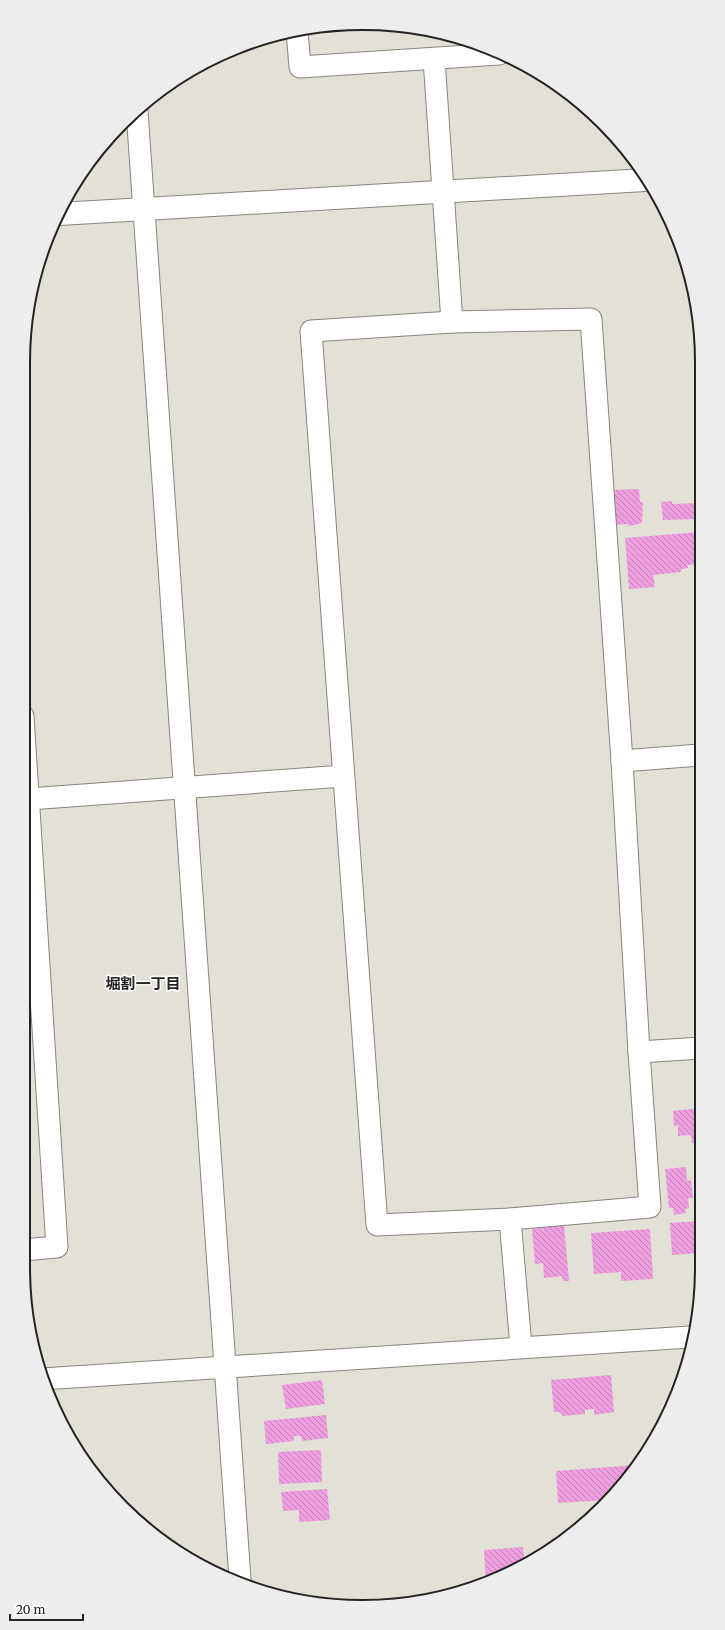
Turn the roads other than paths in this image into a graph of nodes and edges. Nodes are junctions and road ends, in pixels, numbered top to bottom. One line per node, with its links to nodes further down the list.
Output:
1 (297, 36): 3 (street)
2 (489, 55): 3 (street)
3 (434, 59): 6 (street)
4 (137, 118): 7 (street)
5 (640, 180): 6 (street)
6 (443, 193): 7 (street); 9 (street)
7 (144, 209): 8 (street); 13 (street)
8 (65, 214)
9 (452, 322): 11 (street); 12 (street)
10 (695, 755): 11 (street)
11 (622, 761): 17 (street)
12 (343, 776): 13 (street); 18 (street)
13 (185, 787): 14 (street); 22 (street)
14 (30, 800)
15 (30, 816): 19 (street)
16 (695, 1048): 17 (street)
17 (639, 1052): 18 (street)
18 (510, 1219): 21 (street)
19 (30, 1249)
20 (688, 1337): 21 (street)
21 (521, 1347): 22 (street)
22 (224, 1367): 23 (street); 24 (street)
23 (50, 1379)
24 (240, 1577)

